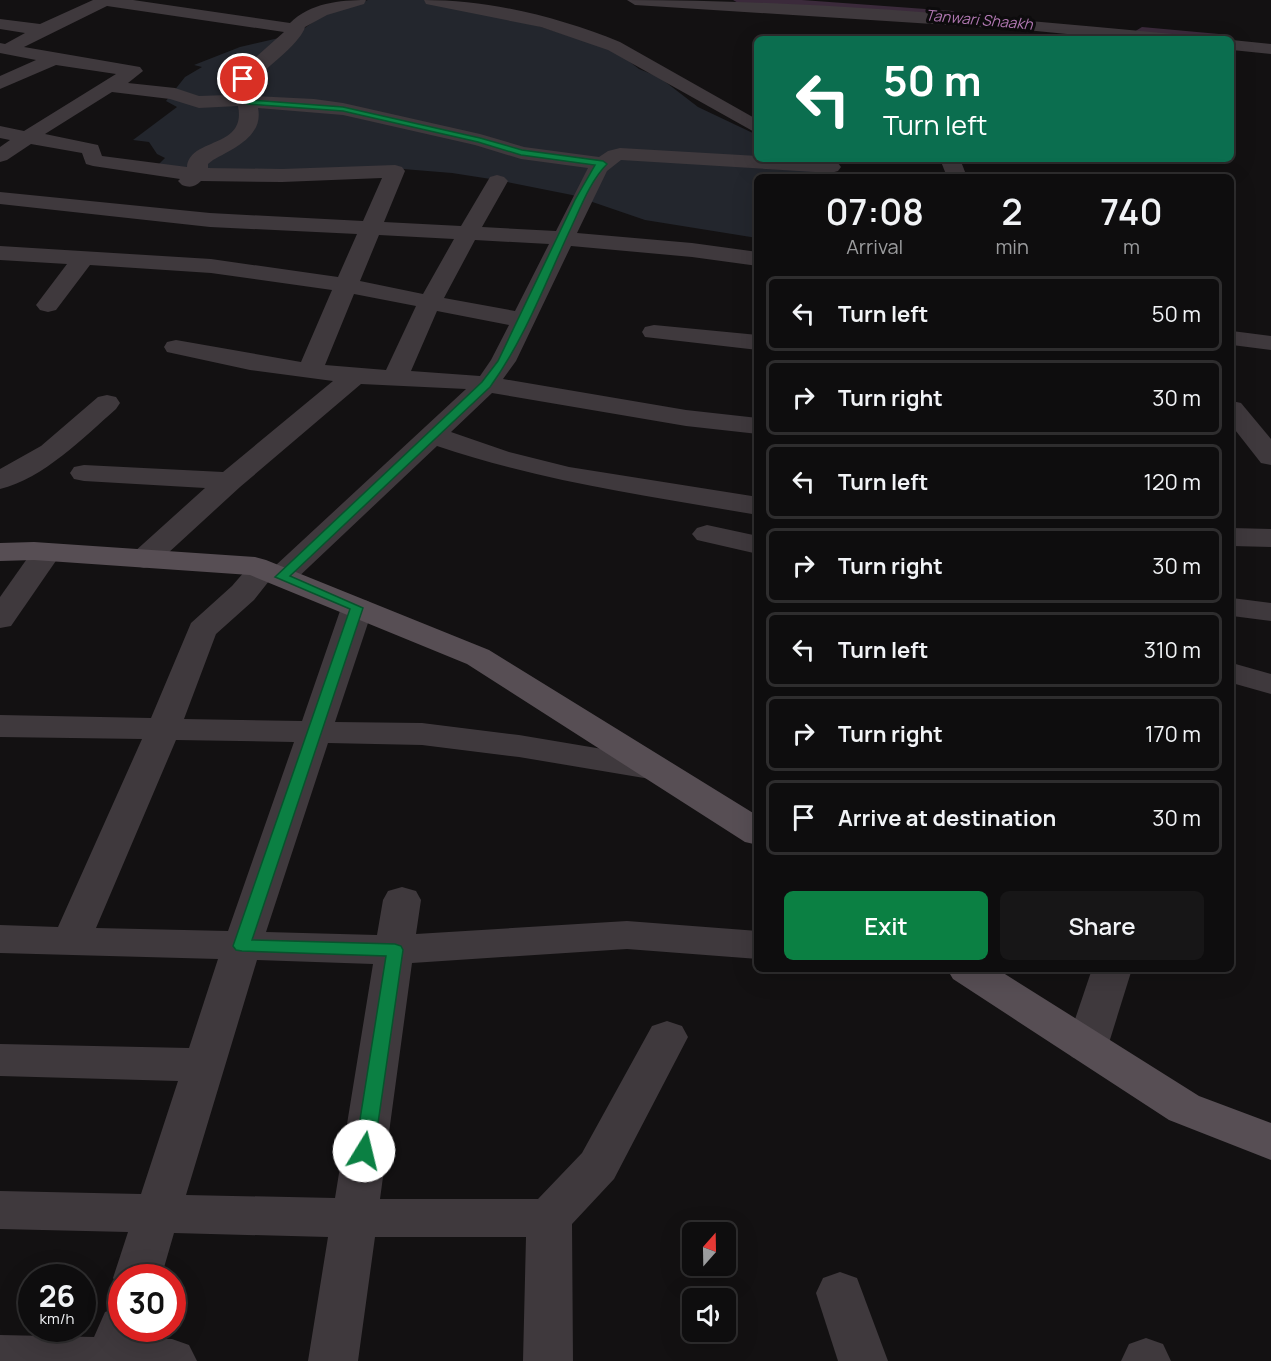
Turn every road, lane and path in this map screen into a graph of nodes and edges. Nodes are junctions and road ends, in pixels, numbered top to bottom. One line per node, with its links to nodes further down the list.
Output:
1 (358, 0): 6 (street)
2 (432, 0): 17 (street)
3 (635, 0): 4 (street)
4 (824, 6): 8 (street); 9 (street)
5 (0, 24): 7 (street)
6 (297, 29): 7 (street); 16 (street)
7 (43, 30): 11 (street)
8 (855, 31)
9 (1142, 36)
10 (1234, 45): 12 (street)
11 (4, 49): 13 (street)
12 (1271, 49)
13 (56, 58): 14 (street); 15 (street)
14 (0, 83)
15 (108, 86): 16 (street); 19 (street)
16 (246, 100): 24 (street); 25 (street)
17 (754, 126)
18 (0, 132): 19 (street)
19 (28, 137): 20 (street); 25 (street)
20 (0, 156)
21 (754, 160): 24 (street)
22 (800, 162): 23 (street)
23 (823, 163): 26 (street)
24 (603, 164): 32 (street)
25 (197, 173): 29 (street); 30 (street)
26 (845, 174)
27 (497, 181): 31 (street)
28 (0, 198): 29 (street)
29 (153, 215): 30 (street)
30 (370, 228): 31 (street); 36 (street)
31 (468, 233): 32 (street); 37 (street)
32 (561, 238): 34 (street); 39 (street)
33 (0, 253): 35 (street)
34 (754, 258)
35 (82, 260): 36 (street); 38 (street)
36 (347, 284): 37 (street); 45 (street)
37 (429, 303): 39 (street); 47 (street)
38 (48, 304)
39 (522, 321): 48 (street)
40 (654, 332): 42 (street)
41 (1234, 338): 43 (street)
42 (754, 343)
43 (1271, 343)
44 (176, 347): 45 (street)
45 (310, 370): 46 (street)
46 (356, 375): 47 (street); 56 (street)
47 (395, 378): 48 (street)
48 (486, 385): 51 (street); 52 (street)
49 (107, 403): 55 (street)
50 (1234, 413): 53 (street)
51 (754, 426)
52 (433, 435): 57 (street); 65 (street)
53 (1256, 441)
54 (84, 473): 56 (street)
55 (0, 481)
56 (230, 481): 64 (street)
57 (754, 506)
58 (707, 534): 61 (street)
59 (1234, 537): 60 (street)
60 (1271, 538)
61 (754, 544)
62 (0, 552): 63 (main road)
63 (46, 552): 64 (main road); 69 (street)
64 (144, 559): 65 (main road)
65 (272, 573): 67 (main road); 73 (street)
66 (1234, 607): 68 (street)
67 (357, 608): 74 (street); 75 (main road)
68 (1271, 612)
69 (0, 619)
70 (1234, 674): 71 (street)
71 (1271, 684)
72 (0, 726): 73 (street)
73 (163, 730): 74 (street); 79 (street)
74 (314, 733): 75 (street); 81 (street)
75 (656, 769): 76 (main road)
76 (754, 830)
77 (402, 900): 82 (street)
78 (0, 939): 79 (street)
79 (71, 941): 81 (street)
80 (754, 945): 82 (street)
81 (242, 946): 82 (street); 88 (street)
82 (395, 950): 92 (street)
83 (967, 972): 86 (main road)
84 (1111, 972): 86 (street)
85 (667, 1038): 93 (street)
86 (1087, 1046): 89 (main road)
87 (0, 1060): 88 (street)
88 (204, 1065): 91 (street)
89 (1271, 1142)
90 (0, 1210): 91 (street)
91 (158, 1214): 92 (street); 94 (street)
92 (354, 1218): 93 (street); 99 (street)
93 (549, 1218): 100 (street)
94 (142, 1264)
95 (840, 1293): 101 (street)
96 (115, 1349): 97 (street); 98 (street)
97 (0, 1357)
98 (172, 1361)
99 (333, 1361)
100 (548, 1361)
101 (863, 1361)

